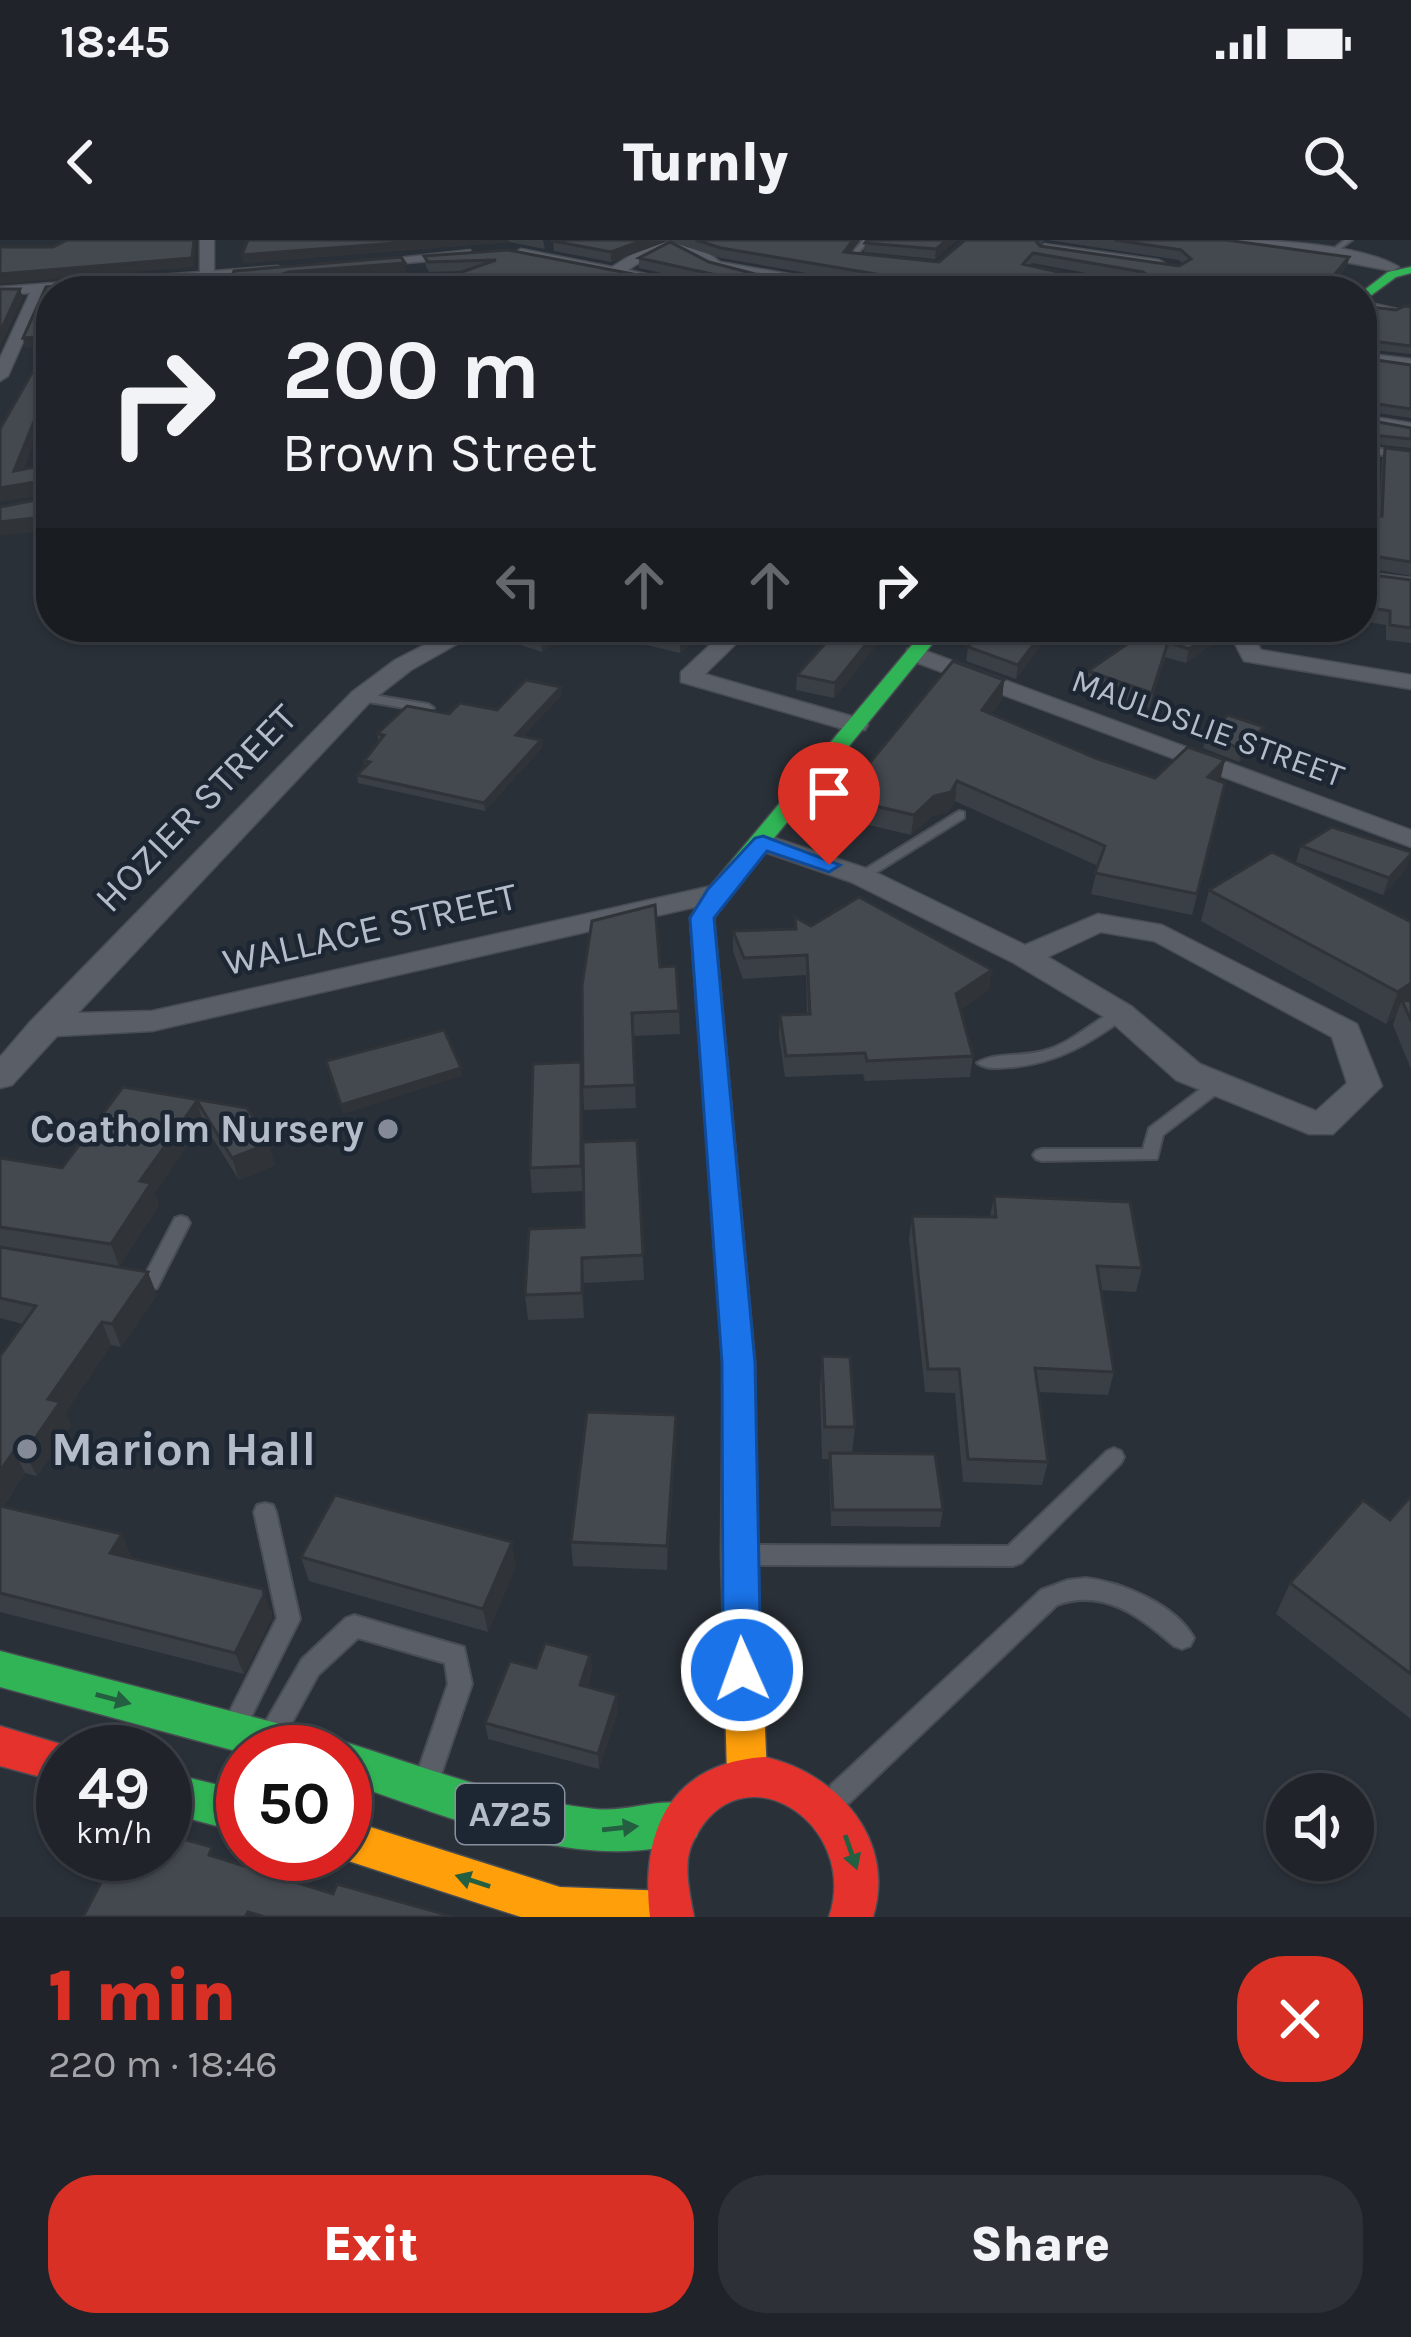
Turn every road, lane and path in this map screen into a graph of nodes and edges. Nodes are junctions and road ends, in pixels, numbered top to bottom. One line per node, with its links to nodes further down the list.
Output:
1 (208, 240): 17 (street)
2 (665, 240): 15 (street); 21 (street)
3 (867, 240): 11 (lane)
4 (1237, 240): 9 (street)
5 (1349, 240): 9 (lane)
6 (1043, 249): 14 (street)
7 (509, 251): 15 (street)
8 (489, 252): 10 (street)
9 (1325, 253): 16 (street)
10 (409, 259): 12 (street); 19 (street)
11 (872, 260)
12 (347, 264)
13 (301, 268): 18 (street)
14 (1178, 268)
15 (616, 270): 20 (street)
16 (1396, 270)
17 (205, 276)
18 (249, 276)
19 (418, 276)
20 (644, 276)
21 (781, 276)
22 (36, 287): 23 (street)
23 (0, 291)
24 (36, 296): 29 (street)
25 (1377, 306): 26 (street)
26 (1394, 310)
27 (1377, 360): 28 (street)
28 (1411, 364)
29 (0, 376)
30 (1377, 422): 31 (street)
31 (1411, 428)
32 (1377, 451): 33 (lane)
33 (1411, 456)
34 (1377, 580): 35 (street)
35 (1411, 584)
36 (447, 642): 42 (street, HOZIER STREET)
37 (726, 642): 44 (street)
38 (925, 642): 40 (main road)
39 (1245, 642): 41 (street)
40 (915, 654): 44 (main road); 46 (street, MAULDSLIE STREET)
41 (1411, 682)
42 (362, 697): 43 (lane); 52 (street, HOZIER STREET)
43 (428, 708)
44 (856, 724): 47 (main road)
45 (958, 815): 48 (lane)
46 (1411, 839)
47 (763, 842): 48 (street); 49 (main road)
48 (861, 876): 50 (street)
49 (716, 894): 52 (street, WALLACE STREET); 61 (main road)
50 (1025, 956): 51 (street); 55 (street)
51 (1120, 1013): 53 (lane); 55 (street)
52 (41, 1029): 54 (street, HOZIER STREET)
53 (985, 1063)
54 (0, 1077)
55 (1217, 1085): 56 (lane)
56 (1042, 1155)
57 (181, 1223): 58 (lane)
58 (107, 1276)
59 (1114, 1456): 61 (lane)
60 (265, 1511): 64 (lane)
61 (739, 1555): 70 (main road)
62 (1182, 1638): 72 (lane)
63 (0, 1669): 66 (main road, one-way to 66)
64 (235, 1725)
65 (277, 1725): 71 (lane)
66 (216, 1726)
67 (0, 1746): 68 (main road)
68 (36, 1756)
69 (372, 1771): 71 (main road, A725)
70 (747, 1774): 72 (main road); 73 (main road)
71 (424, 1788): 73 (main road, A725, one-way to 73)
72 (827, 1806): 77 (main road, one-way to 77)
73 (681, 1822): 76 (main road, A725)
74 (372, 1849): 75 (main road, A725, one-way to 74)
75 (558, 1913): 76 (main road, A725)
76 (670, 1914)
77 (858, 1914)

